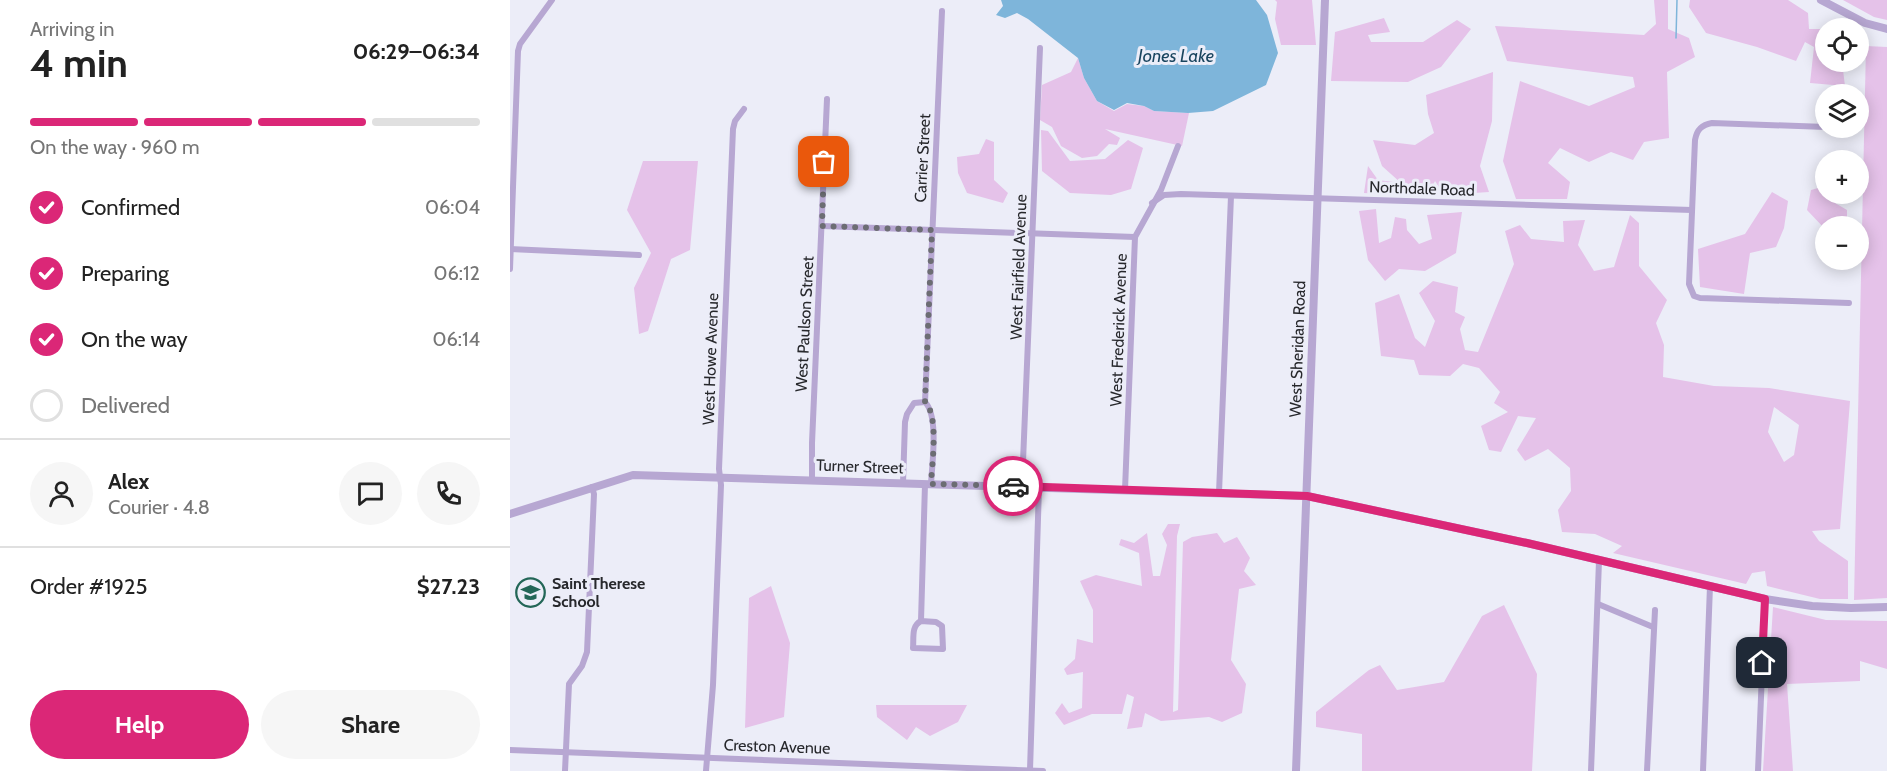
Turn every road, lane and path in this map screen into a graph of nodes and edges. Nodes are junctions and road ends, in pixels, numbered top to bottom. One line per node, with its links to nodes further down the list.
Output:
1 (552, 0): 19 (street)
2 (1325, 0): 12 (street, West Sheridan Road)
3 (1821, 0): 5 (street)
4 (942, 10): 16 (street, Carrier Street)
5 (1887, 29)
6 (1040, 48): 17 (street, West Fairfield Avenue)
7 (827, 99): 15 (street, West Paulson Street)
8 (744, 109): 24 (street, West Howe Avenue)
9 (1815, 127): 14 (street)
10 (1178, 146): 13 (street, West Frederick Avenue)
11 (1231, 196): 12 (street, Northdale Road); 13 (street, Northdale Road); 32 (street)
12 (1318, 198): 14 (street, Northdale Road); 33 (street, West Sheridan Road)
13 (1152, 203): 18 (street, West Frederick Avenue)
14 (1692, 210): 22 (street)
15 (822, 226): 16 (street); 25 (street, West Paulson Street)
16 (932, 230): 17 (street); 23 (street, Carrier Street)
17 (1033, 233): 18 (street); 28 (street, West Fairfield Avenue)
18 (1136, 237): 31 (street, West Frederick Avenue)
19 (510, 249): 20 (street); 21 (street)
20 (639, 255)
21 (510, 269)
22 (1849, 303)
23 (925, 402): 26 (street); 27 (street, Carrier Street)
24 (719, 477): 25 (street, Turner Street); 29 (street, Turner Street); 45 (street, West Howe Avenue)
25 (812, 480): 26 (street, Turner Street)
26 (903, 483): 27 (street, Turner Street)
27 (928, 484): 28 (street, Turner Street); 41 (street, Carrier Street)
28 (1022, 486): 30 (street, Turner Street)
29 (592, 487): 34 (street, Turner Street); 44 (street)
30 (1039, 487): 31 (street, Turner Street); 48 (street)
31 (1125, 490): 32 (street, Turner Street)
32 (1219, 493): 33 (street, Turner Street)
33 (1307, 496): 35 (street, Turner Street); 50 (street, West Sheridan Road)
34 (510, 514)
35 (1599, 561): 36 (street, Turner Street); 38 (street)
36 (1710, 586): 37 (street, Turner Street); 53 (street)
37 (1765, 599): 39 (street, Turner Street); 54 (street)
38 (1598, 604): 42 (street); 51 (street)
39 (1887, 607)
40 (1655, 610): 42 (street)
41 (921, 621): 41 (street, Carrier Street)
42 (1653, 627): 52 (street)
43 (510, 750): 44 (street, Creston Avenue)
44 (566, 752): 45 (street, Creston Avenue); 46 (street)
45 (707, 757): 47 (street, West Howe Avenue); 48 (street, Creston Avenue)
46 (565, 771)
47 (706, 771)
48 (1030, 771): 49 (street, Creston Avenue)
49 (1043, 771)
50 (1296, 771)
51 (1591, 771)
52 (1647, 771)
53 (1703, 771)
54 (1758, 771)

